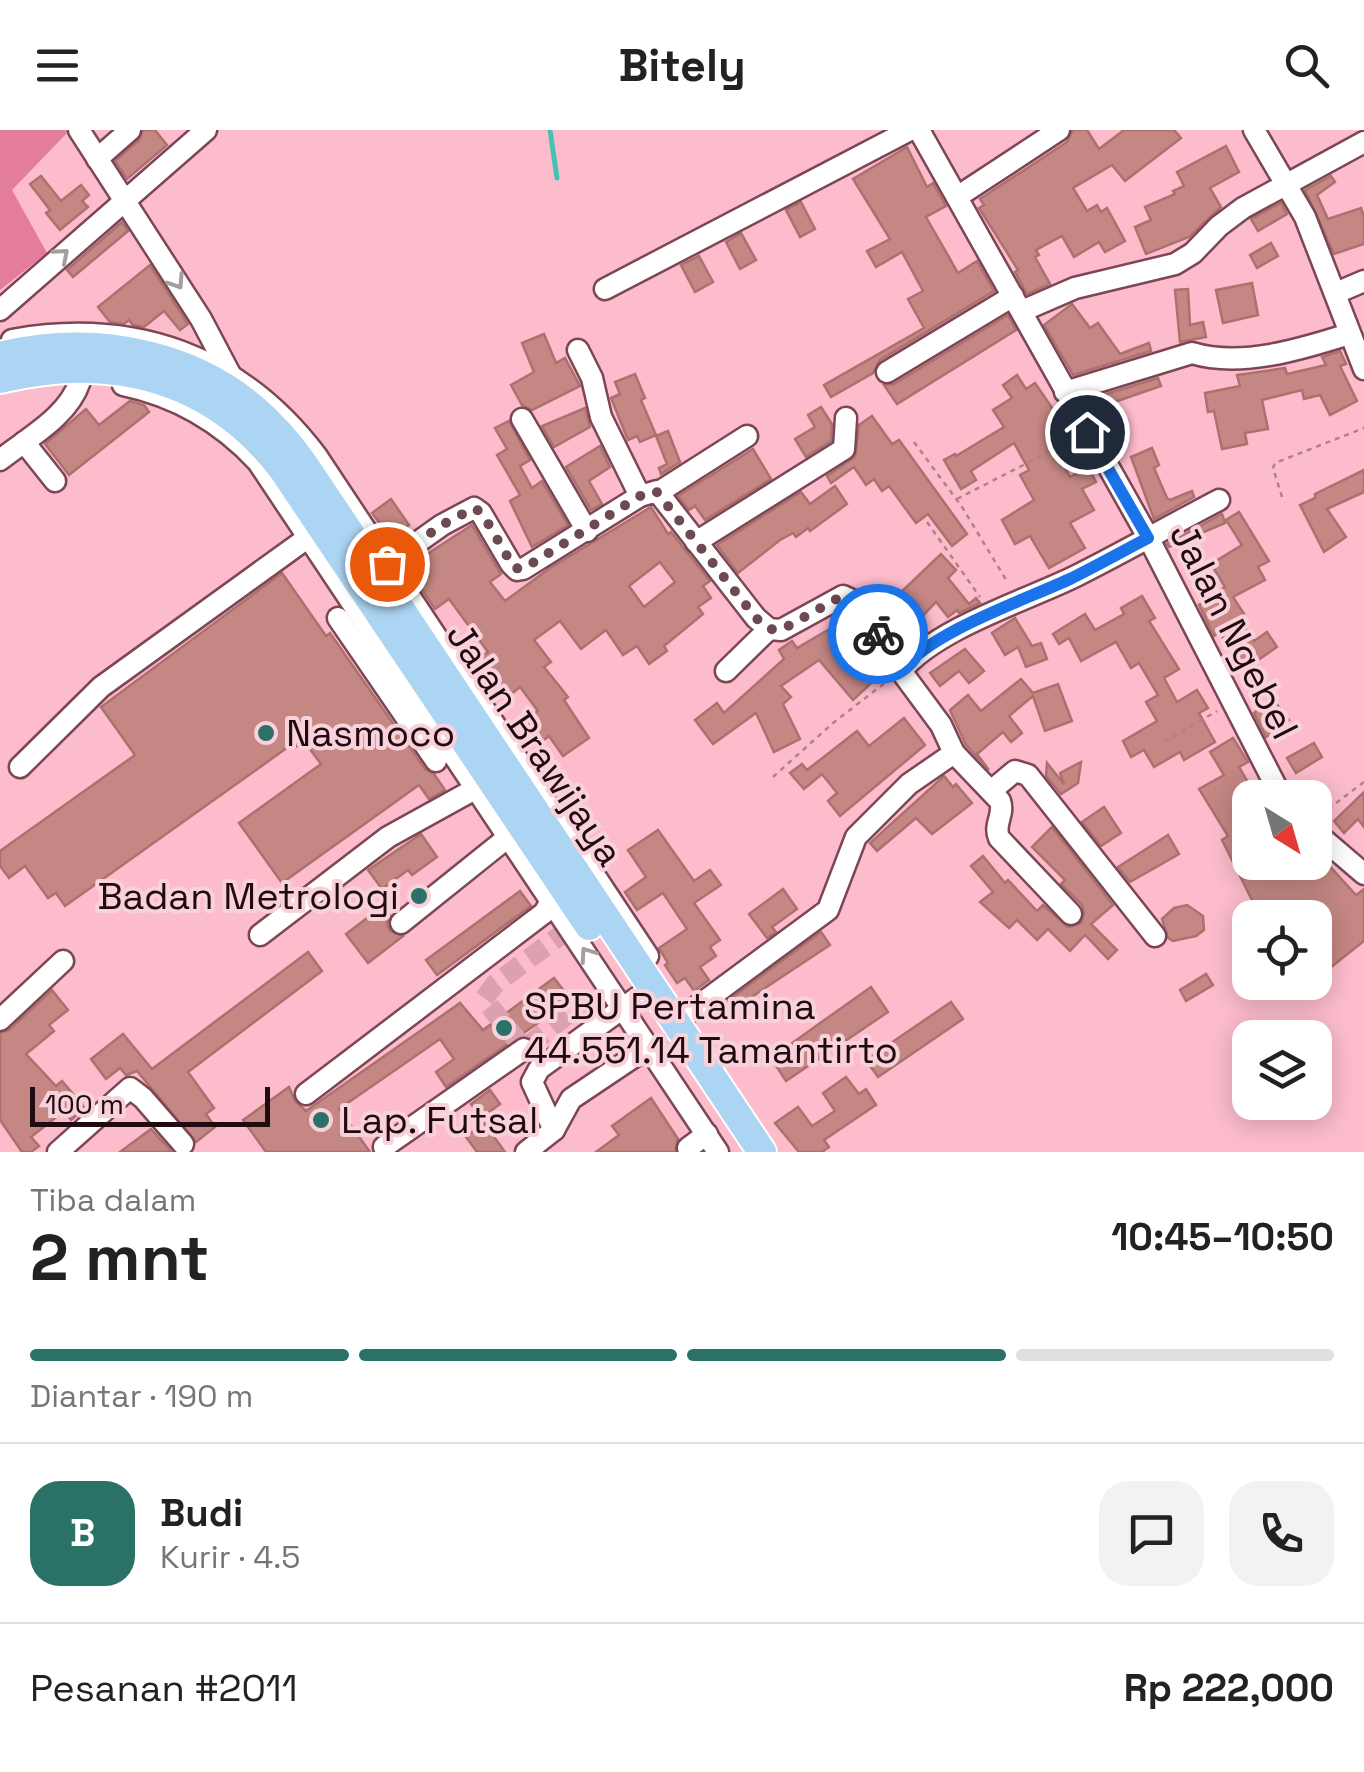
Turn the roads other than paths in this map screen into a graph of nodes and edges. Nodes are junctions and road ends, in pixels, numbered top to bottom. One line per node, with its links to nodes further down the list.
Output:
1 (79, 130): 9 (street)
2 (130, 130): 9 (street)
3 (206, 130): 12 (street)
4 (910, 130): 14 (street)
5 (920, 130): 11 (street, Jalan Ngebel)
6 (1059, 130): 11 (street)
7 (1254, 130): 10 (street)
8 (1364, 142): 10 (street)
9 (97, 159): 12 (street)
10 (1285, 182): 15 (street); 16 (street)
11 (957, 197): 16 (street, Jalan Ngebel)
12 (124, 200): 17 (street, one-way to 12); 24 (street, one-way to 24)
13 (1364, 281): 15 (street)
14 (605, 289)
15 (1336, 293): 18 (street)
16 (1017, 304): 23 (street); 27 (street, Jalan Ngebel)
17 (0, 310)
18 (1349, 334): 22 (street); 27 (street)
19 (0, 343): 24 (street)
20 (578, 350): 35 (street)
21 (0, 356): 76 (highway, Jalan Brawijaya)
22 (1364, 368)
23 (887, 372)
24 (230, 374): 41 (street)
25 (0, 379): 53 (highway, Jalan Brawijaya)
26 (80, 381): 28 (street); 32 (street); 38 (street)
27 (1066, 392): 39 (street, Jalan Ngebel)
28 (0, 393)
29 (846, 418): 40 (street)
30 (522, 419): 37 (street)
31 (747, 436): 35 (street)
32 (24, 442): 33 (street); 34 (street)
33 (0, 460)
34 (55, 481)
35 (650, 494): 37 (street); 40 (street)
36 (1219, 500): 39 (street)
37 (586, 531): 41 (street)
38 (310, 536): 46 (street); 49 (street)
39 (1148, 538): 44 (street); 50 (street, Jalan Ngebel)
40 (696, 542): 43 (street)
41 (387, 564): 63 (street)
42 (338, 618): 46 (street)
43 (769, 629): 44 (street); 45 (street)
44 (901, 670): 47 (street)
45 (726, 671)
46 (389, 674): 48 (street); 51 (street)
47 (954, 753): 52 (street); 63 (street)
48 (436, 760)
49 (20, 766)
50 (1273, 780)
51 (475, 789): 53 (street); 59 (street)
52 (991, 791): 57 (street); 60 (street)
53 (518, 844): 56 (street); 58 (street); 62 (highway, Jalan Brawijaya)
54 (1332, 847): 55 (street)
55 (1364, 874)
56 (550, 902): 62 (street, one-way to 56); 67 (street)
57 (1071, 914)
58 (401, 923)
59 (260, 936)
60 (1155, 936)
61 (63, 960): 64 (street)
62 (630, 1003): 65 (street); 68 (street); 75 (highway, Jalan Brawijaya)
63 (686, 1014): 77 (street)
64 (0, 1020)
65 (647, 1048): 68 (street); 69 (street)
66 (524, 1049): 71 (street)
67 (306, 1094)
68 (554, 1130): 74 (street)
69 (713, 1143): 72 (street)
70 (183, 1144): 73 (street)
71 (384, 1148)
72 (688, 1148)
73 (58, 1152)
74 (526, 1152)
75 (739, 1152)
76 (762, 1152)
77 (778, 1152)

